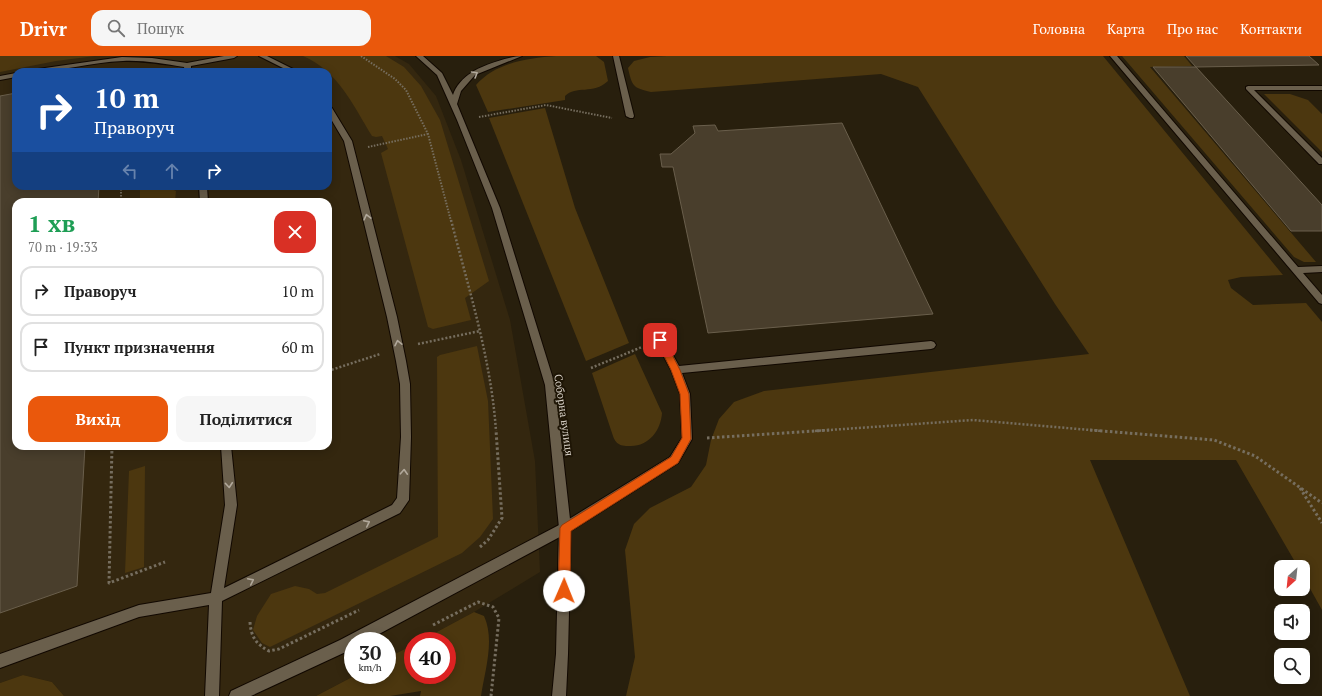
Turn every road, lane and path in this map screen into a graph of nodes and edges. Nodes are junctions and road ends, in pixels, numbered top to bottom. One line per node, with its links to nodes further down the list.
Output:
1 (234, 56): 9 (street)
2 (262, 56): 10 (street)
3 (419, 56): 14 (street, Соборна вулиця)
4 (519, 56): 14 (street, one-way to 4)
5 (616, 56): 16 (street)
6 (1113, 56): 23 (street)
7 (59, 68): 8 (street)
8 (184, 68)
9 (192, 68)
10 (288, 68)
11 (12, 76): 12 (street)
12 (0, 78)
13 (1322, 88): 21 (street)
14 (454, 104): 18 (street, Соборна вулиця)
15 (332, 115): 39 (street, one-way to 15)
16 (630, 116)
17 (612, 118): 18 (path)
18 (461, 120): 37 (street, Соборна вулиця)
19 (428, 134): 20 (path)
20 (385, 143)
21 (1322, 162)
22 (1322, 269): 23 (street)
23 (1296, 270): 24 (street)
24 (1322, 301)
25 (480, 331): 26 (path)
26 (442, 340)
27 (660, 340): 29 (path); 30 (street)
28 (931, 345): 30 (street)
29 (591, 368)
30 (676, 370): 31 (street)
31 (687, 439): 34 (path); 37 (street)
32 (112, 450): 38 (path)
33 (226, 450): 39 (street, one-way to 39)
34 (1298, 486): 35 (path); 36 (path)
35 (1322, 503)
36 (1322, 523)
37 (566, 528): 43 (street); 45 (street, Соборна вулиця)
38 (165, 562)
39 (216, 598): 41 (street); 42 (street)
40 (428, 627): 44 (path)
41 (0, 660)
42 (212, 696)
43 (236, 696)
44 (491, 696)
45 (559, 696)

